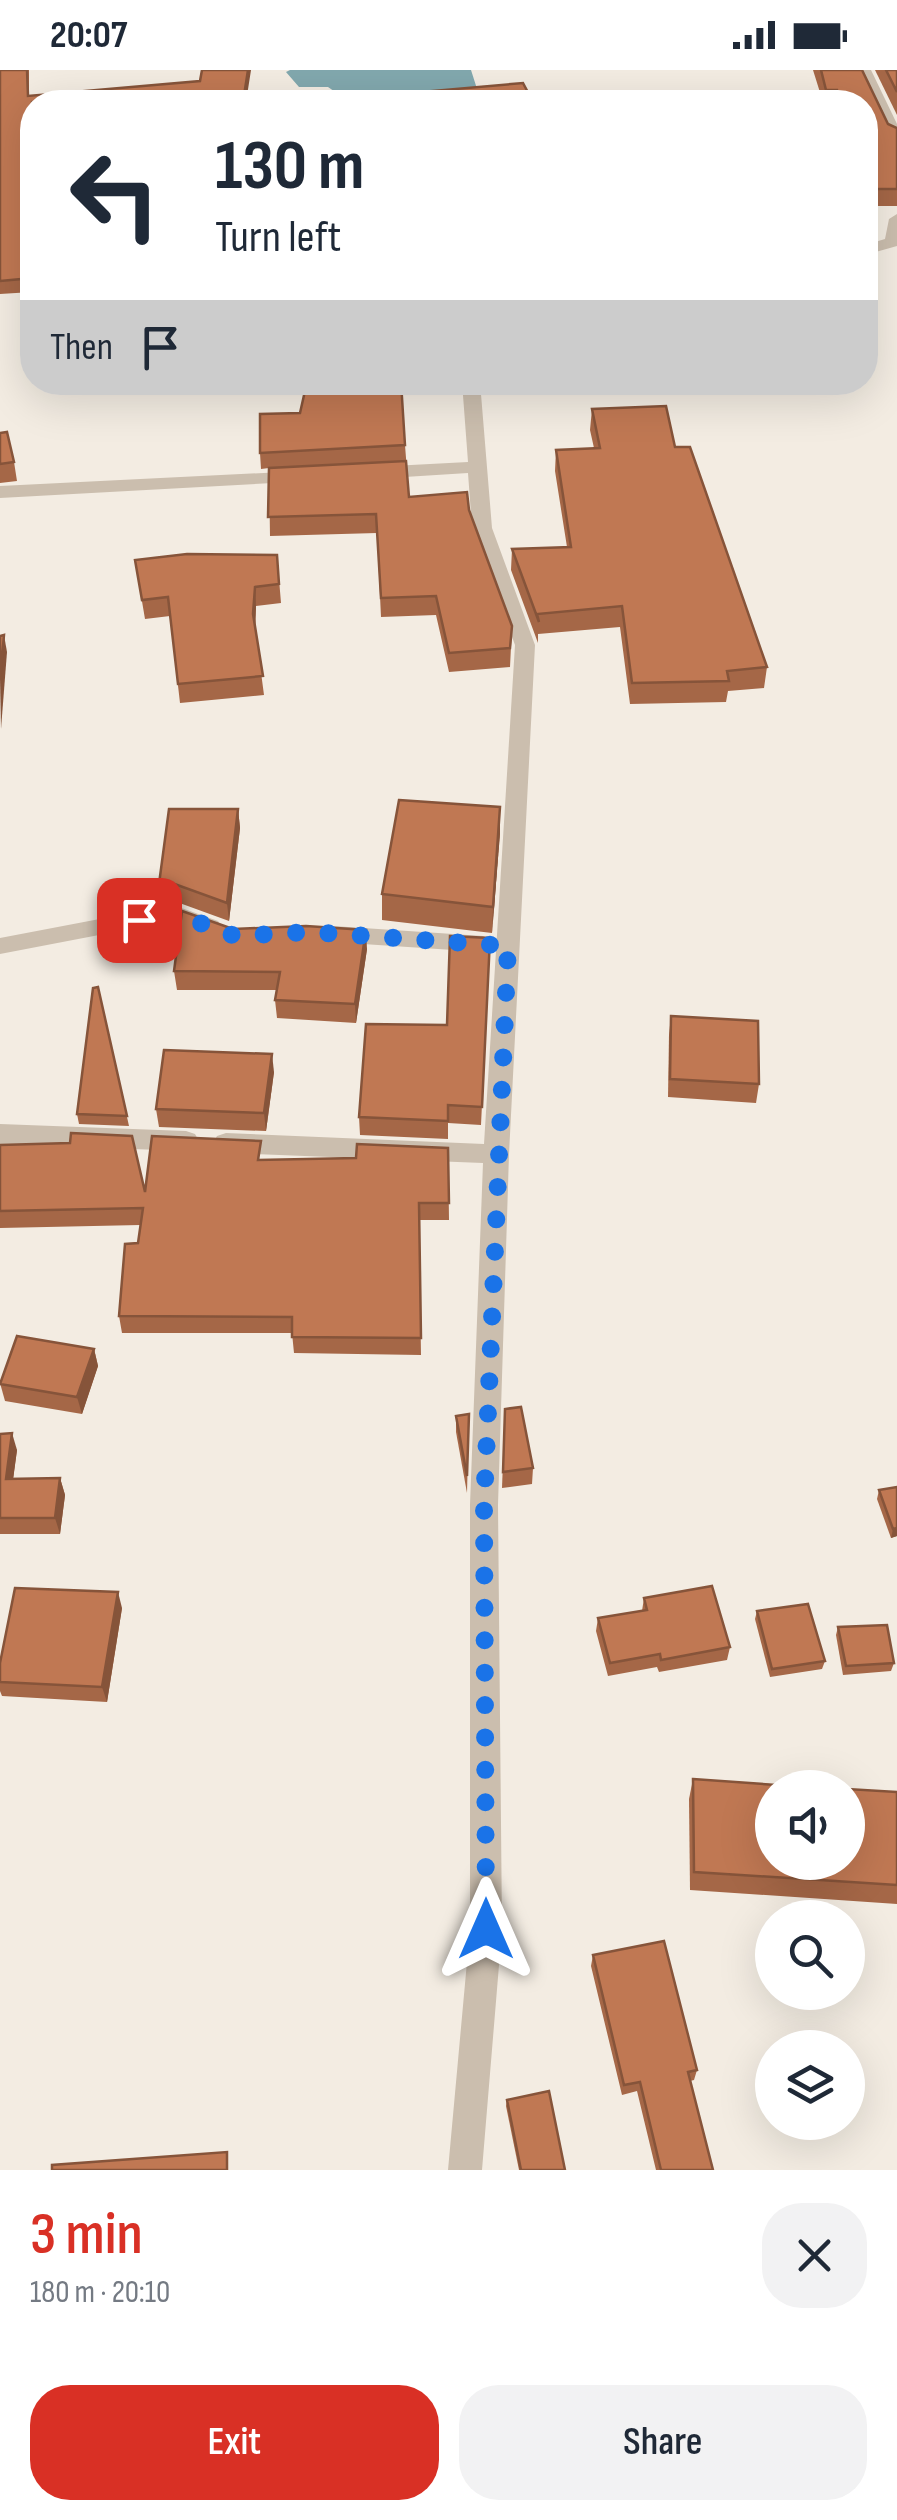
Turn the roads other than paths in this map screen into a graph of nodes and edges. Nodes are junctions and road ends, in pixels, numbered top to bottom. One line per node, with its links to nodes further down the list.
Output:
1 (878, 102): 2 (street)
2 (897, 140)
3 (897, 219): 4 (street)
4 (878, 246)
5 (472, 395): 6 (street)
6 (478, 468): 7 (street); 13 (street)
7 (360, 474)
8 (320, 476): 9 (street)
9 (0, 492)
10 (310, 932): 13 (street)
11 (235, 936): 12 (street)
12 (0, 946)
13 (508, 946): 15 (street)
14 (0, 1134): 15 (street)
15 (496, 1154): 16 (street)
16 (464, 2170)

